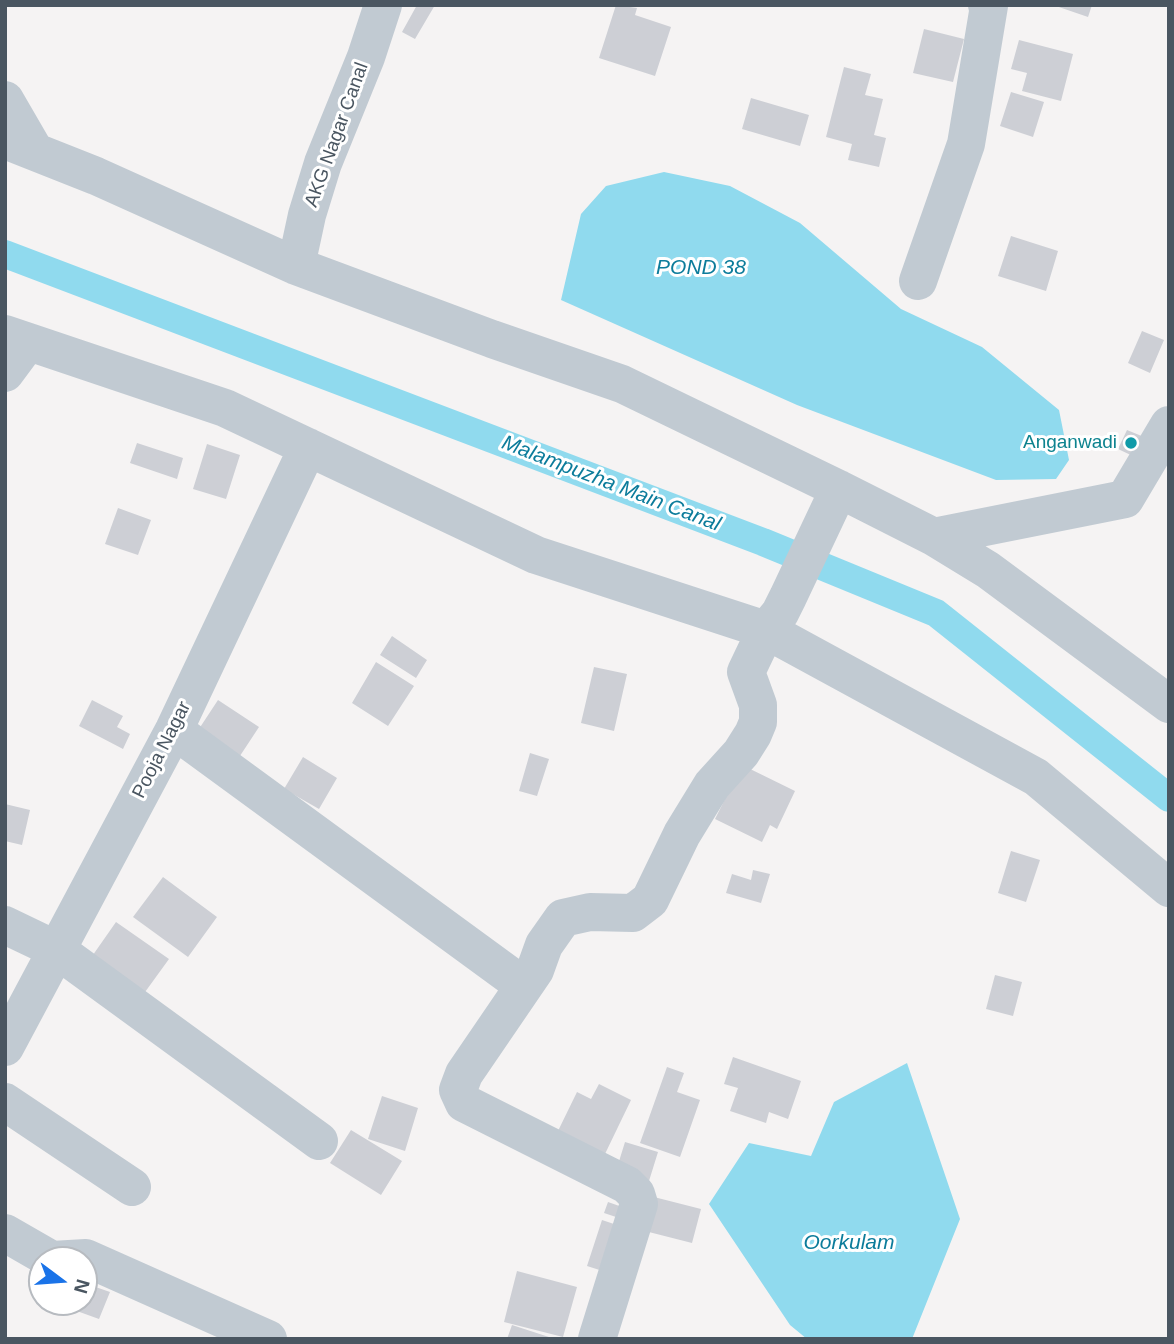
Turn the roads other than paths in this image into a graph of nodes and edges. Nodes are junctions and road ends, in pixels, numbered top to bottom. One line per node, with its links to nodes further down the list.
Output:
1 (383, 5): 5 (street, AKG Nagar Canal)
2 (989, 5): 6 (street)
3 (5, 100): 4 (street)
4 (20, 145): 5 (street)
5 (296, 266): 11 (street)
6 (918, 281)
7 (17, 338): 8 (street); 10 (street)
8 (5, 373)
9 (1169, 425): 12 (street)
10 (308, 447): 13 (street); 15 (street, Pooja Nagar)
11 (833, 501): 12 (street); 13 (street)
12 (934, 537): 14 (street)
13 (766, 630): 16 (street); 19 (street)
14 (1169, 704)
15 (174, 730): 18 (street, Pooja Nagar); 19 (street)
16 (1169, 888)
17 (5, 925): 18 (street)
18 (57, 950): 20 (street, Pooja Nagar); 22 (street)
19 (524, 986): 26 (street)
20 (5, 1047)
21 (5, 1102): 23 (street)
22 (319, 1141)
23 (132, 1187)
24 (5, 1233): 25 (street)
25 (268, 1339)
26 (597, 1339)

